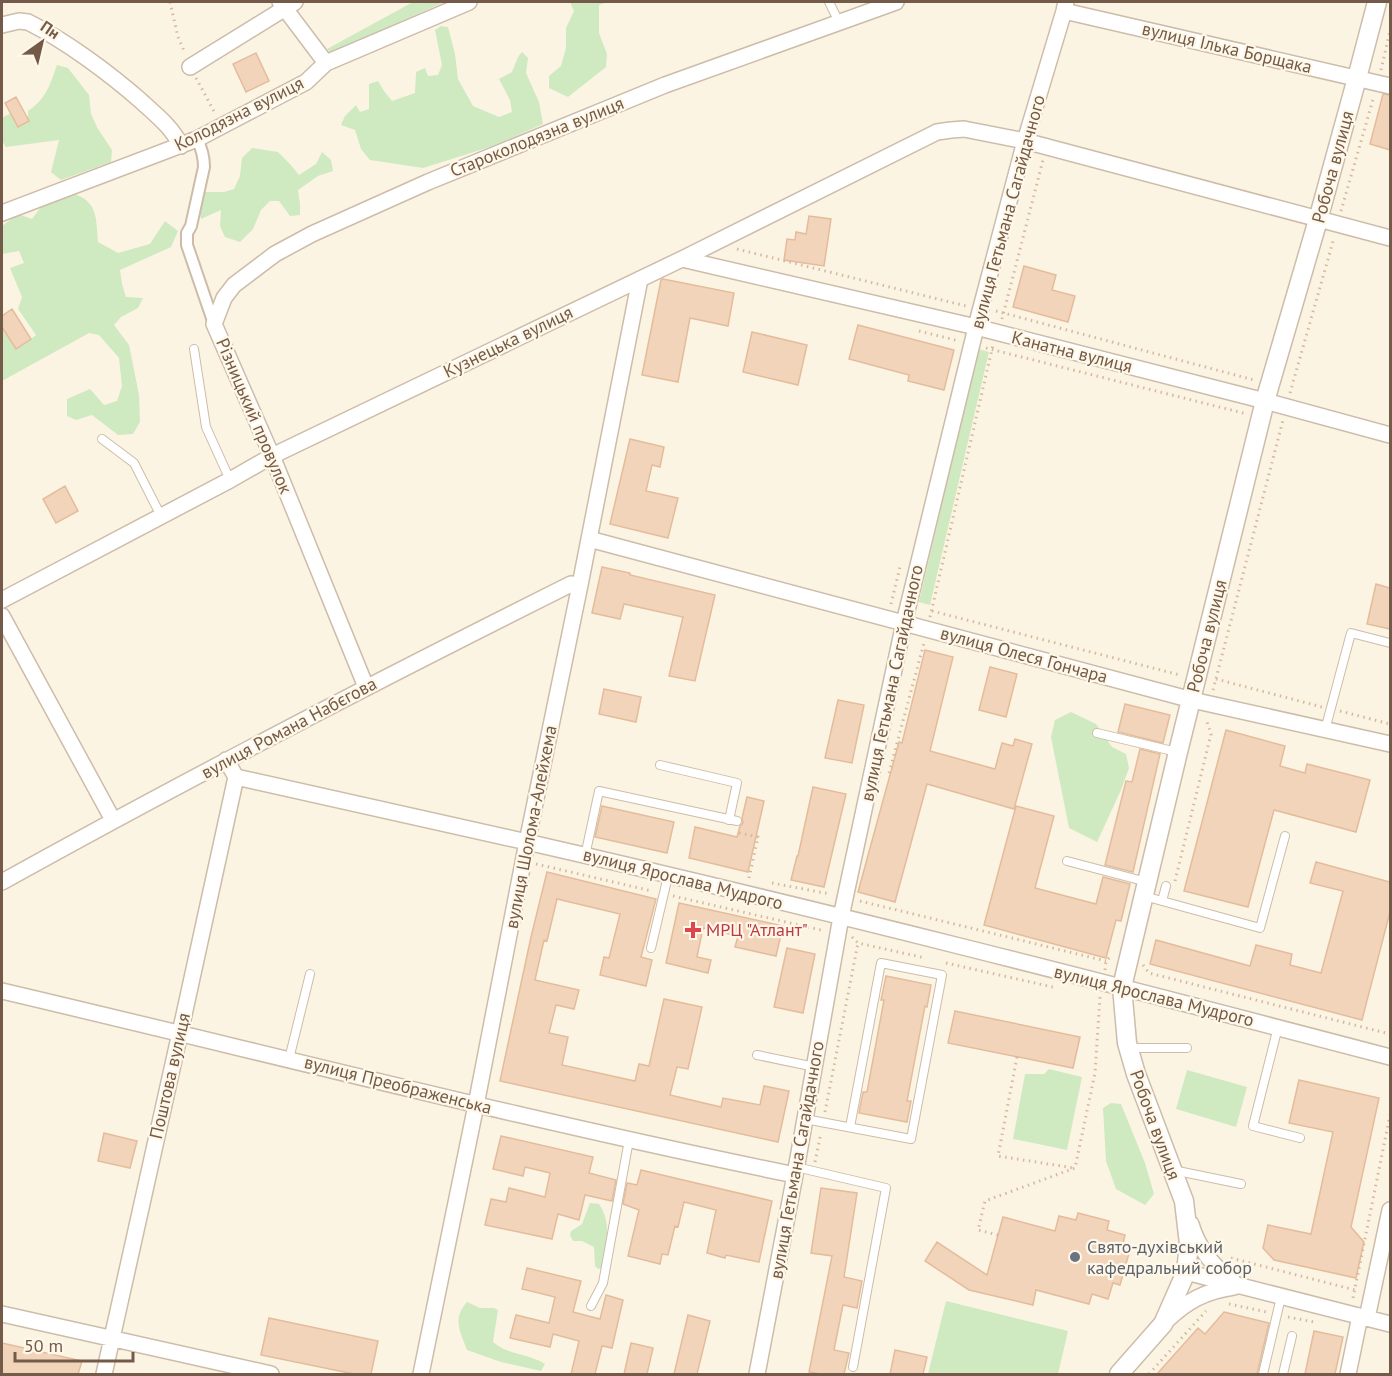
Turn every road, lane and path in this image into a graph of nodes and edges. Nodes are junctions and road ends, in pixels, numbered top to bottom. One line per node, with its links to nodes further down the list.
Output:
1 (170, 2): 12 (path)
2 (469, 2): 11 (street, Колодязна вулиця)
3 (830, 2): 8 (lane)
4 (896, 2): 8 (street, Староколодязна вулиця)
5 (1377, 2): 13 (street, Робоча вулиця)
6 (286, 3): 11 (street); 12 (street)
7 (1065, 6): 13 (street, вулиця Ілька Борщака); 17 (street, вулиця Гетьмана Сагайдачного)
8 (839, 22): 26 (street, Староколодязна вулиця)
9 (2, 25): 18 (street)
10 (1390, 31): 14 (path)
11 (326, 63): 15 (street, Колодязна вулиця)
12 (190, 67): 15 (path)
13 (1357, 78): 14 (street, вулиця Ілька Борщака); 21 (street, Робоча вулиця)
14 (1384, 85): 22 (path)
15 (223, 127): 16 (street, Колодязна вулиця)
16 (197, 140): 18 (street, Колодязна вулиця); 26 (street, Різницький провулок)
17 (1026, 141): 19 (street, Кузнецька вулиця); 24 (street, Кузнецька вулиця); 27 (street, вулиця Гетьмана Сагайдачного)
18 (181, 146): 20 (street, Колодязна вулиця)
19 (1046, 147): 21 (street, Кузнецька вулиця); 28 (path)
20 (2, 213)
21 (1318, 220): 22 (street, Кузнецька вулиця); 33 (street, Робоча вулиця)
22 (1337, 225): 23 (street, Кузнецька вулиця); 32 (path)
23 (1390, 238)
24 (682, 260): 25 (street, Кузнецька вулиця); 27 (street, Канатна вулиця)
25 (640, 279): 36 (street, Кузнецька вулиця); 39 (street, вулиця Шолома-Алейхема)
26 (214, 324): 36 (street, Різницький провулок)
27 (976, 327): 28 (street, Канатна вулиця); 29 (street, вулиця Гетьмана Сагайдачного)
28 (996, 332): 31 (path); 33 (street, Канатна вулиця)
29 (972, 344): 31 (path); 44 (street, вулиця Гетьмана Сагайдачного)
30 (194, 350): 37 (lane)
31 (992, 350): 33 (path); 42 (path)
32 (1286, 407): 33 (street, Канатна вулиця); 34 (street, Канатна вулиця); 51 (path)
33 (1263, 410): 49 (street, Робоча вулиця)
34 (1390, 435)
35 (102, 439): 38 (lane)
36 (272, 456): 37 (street, Кузнецька вулиця); 48 (street, Різницький провулок)
37 (230, 480): 38 (street, Кузнецька вулиця)
38 (161, 516): 41 (street, Кузнецька вулиця)
39 (589, 539): 40 (street, вулиця Шолома-Алейхема); 44 (street, вулиця Олеся Гончара)
40 (580, 585): 48 (street, вулиця Романа Набєгова); 64 (street, вулиця Шолома-Алейхема)
41 (2, 600)
42 (932, 610): 45 (path); 47 (path)
43 (2, 616): 61 (street)
44 (904, 622): 45 (street, вулиця Олеся Гончара); 74 (street, вулиця Гетьмана Сагайдачного)
45 (928, 629): 49 (street, вулиця Олеся Гончара); 59 (path)
46 (1390, 643): 51 (lane)
47 (1181, 676)
48 (366, 687): 57 (street, вулиця Романа Набєгова)
49 (1192, 700): 50 (street, вулиця Олеся Гончара); 56 (street, Робоча вулиця)
50 (1210, 704): 53 (street, вулиця Олеся Гончара); 75 (path)
51 (1330, 709): 52 (path); 53 (lane)
52 (1390, 724)
53 (1325, 730): 55 (street, вулиця Олеся Гончара)
54 (1097, 733): 56 (lane)
55 (1390, 744)
56 (1178, 752): 72 (street, Робоча вулиця)
57 (226, 760): 60 (street); 61 (street, вулиця Романа Набєгова)
58 (660, 765): 65 (lane)
59 (888, 776)
60 (236, 777): 64 (street, вулиця Ярослава Мудрого); 88 (street, Поштова вулиця)
61 (113, 820): 70 (street, вулиця Романа Набєгова)
62 (737, 832): 69 (path)
63 (1285, 836): 75 (lane)
64 (527, 842): 65 (street, вулиця Ярослава Мудрого); 66 (street, вулиця Шолома-Алейхема)
65 (585, 855): 68 (street, вулиця Ярослава Мудрого)
66 (523, 861): 73 (path); 97 (street, вулиця Шолома-Алейхема)
67 (1067, 861): 72 (lane)
68 (668, 876): 73 (lane); 76 (street, вулиця Ярослава Мудрого)
69 (749, 878)
70 (2, 882)
71 (1166, 886): 75 (lane)
72 (1145, 889): 75 (lane); 86 (street, Робоча вулиця)
73 (664, 894): 77 (path); 78 (lane)
74 (845, 897): 76 (street, вулиця Гетьмана Сагайдачного); 82 (path)
75 (1164, 902)
76 (841, 917): 77 (street, вулиця Гетьмана Сагайдачного); 86 (street, вулиця Ярослава Мудрого)
77 (838, 934): 79 (path); 96 (street, вулиця Гетьмана Сагайдачного)
78 (651, 948)
79 (927, 959)
80 (1140, 959): 89 (path)
81 (939, 961): 84 (path)
82 (1106, 961)
83 (310, 974): 95 (lane)
84 (1065, 990)
85 (2, 992): 88 (street, вулиця Преображенська)
86 (1123, 994): 87 (street, вулиця Ярослава Мудрого); 90 (street, Робоча вулиця); 103 (path)
87 (1278, 1027): 94 (street, вулиця Ярослава Мудрого); 101 (lane)
88 (180, 1033): 95 (street, вулиця Преображенська); 121 (street, Поштова вулиця)
89 (1390, 1034)
90 (1128, 1048): 91 (lane); 104 (street, Робоча вулиця)
91 (1188, 1048)
92 (757, 1055): 96 (lane)
93 (1017, 1057): 103 (path)
94 (1390, 1057)
95 (289, 1059): 97 (street, вулиця Преображенська)
96 (814, 1066): 99 (street, вулиця Гетьмана Сагайдачного)
97 (476, 1105): 102 (street, вулиця Преображенська); 125 (street, вулиця Шолома-Алейхема)
98 (1390, 1115): 110 (path)
99 (805, 1119): 100 (lane); 105 (street, вулиця Гетьмана Сагайдачного)
100 (850, 1127): 100 (lane)
101 (1300, 1138)
102 (629, 1140): 105 (street, вулиця Преображенська); 114 (lane)
103 (1075, 1168): 109 (path)
104 (1172, 1170): 106 (lane); 107 (street, Робоча вулиця)
105 (796, 1171): 122 (lane); 126 (street, вулиця Гетьмана Сагайдачного)
106 (1241, 1184)
107 (1184, 1202): 111 (street, Робоча вулиця); 112 (street)
108 (1390, 1210): 117 (street)
109 (998, 1234)
110 (1225, 1257)
111 (1186, 1272): 112 (street); 119 (street, Робоча вулиця)
112 (1240, 1286): 113 (street); 119 (street)
113 (1281, 1297): 117 (street); 129 (lane)
114 (591, 1306)
115 (1208, 1310): 128 (path)
116 (2, 1314): 121 (street)
117 (1364, 1317): 118 (street); 131 (street)
118 (1390, 1323)
119 (1163, 1324): 127 (street, Робоча вулиця)
120 (1292, 1336): 130 (lane)
121 (111, 1339): 123 (street, Поштова вулиця); 124 (street)
122 (853, 1367)
123 (104, 1374)
124 (271, 1374)
125 (421, 1374)
126 (757, 1374)
127 (1119, 1374)
128 (1149, 1374)
129 (1263, 1374)
130 (1283, 1374)
131 (1348, 1374)

